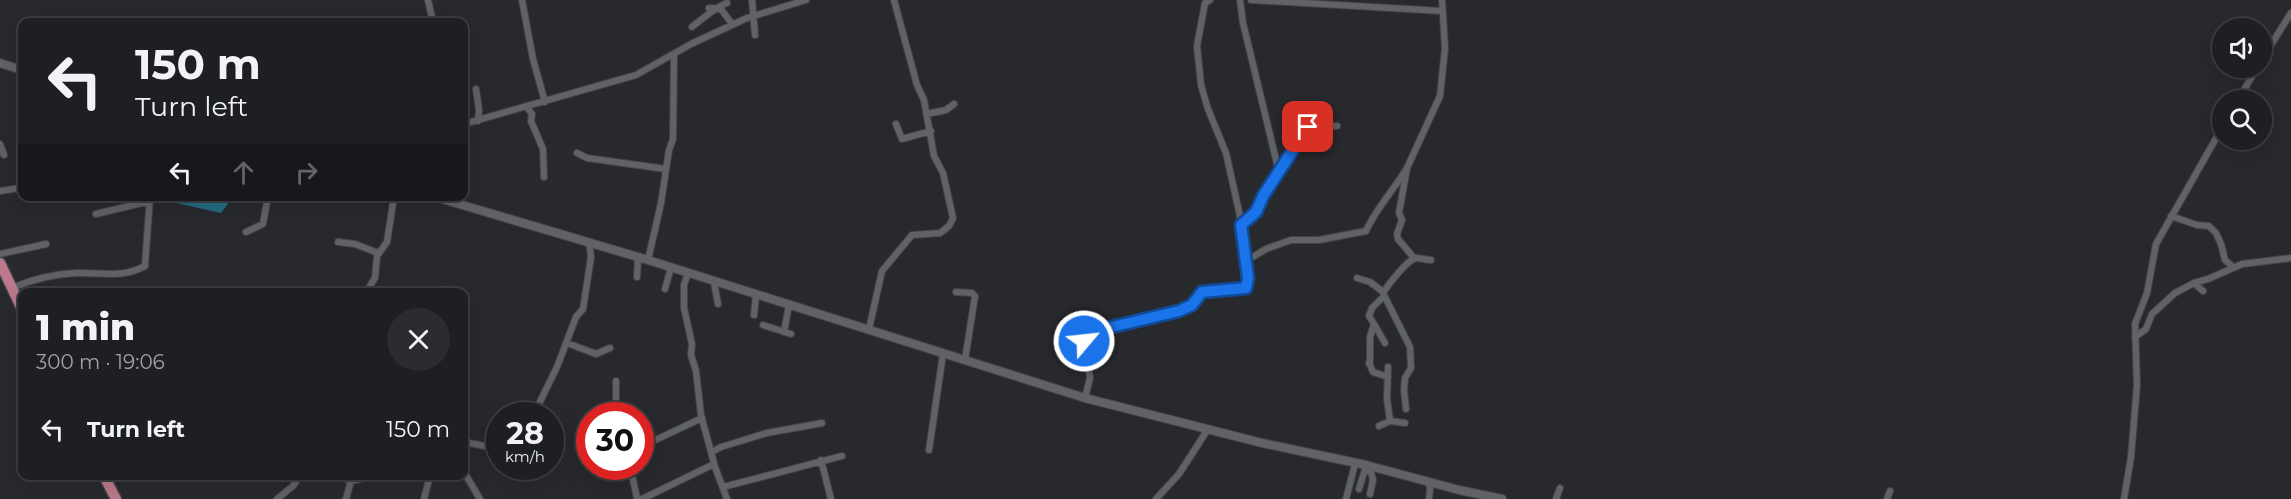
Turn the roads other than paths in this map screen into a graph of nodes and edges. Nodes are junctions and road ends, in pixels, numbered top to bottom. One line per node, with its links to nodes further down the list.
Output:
1 (428, 0): 15 (street)
2 (522, 0): 24 (street)
3 (752, 0): 14 (street)
4 (806, 0): 14 (street)
5 (894, 0): 27 (street)
6 (1210, 0): 50 (street)
7 (1240, 0): 39 (street)
8 (1251, 0): 12 (street)
9 (1442, 0): 12 (street)
10 (727, 3): 11 (street)
11 (712, 8): 16 (street); 17 (street)
12 (1442, 10): 37 (street)
13 (2291, 13): 19 (street)
14 (753, 16): 16 (street); 18 (street)
15 (432, 18)
16 (732, 24): 20 (street)
17 (692, 27)
18 (755, 35)
19 (2272, 43)
20 (674, 55): 24 (street); 38 (street)
21 (0, 63): 22 (street)
22 (18, 69)
23 (476, 89): 28 (street)
24 (545, 102): 26 (street)
25 (954, 104): 27 (street)
26 (527, 107): 28 (street); 40 (street)
27 (927, 114): 32 (street)
28 (478, 121): 29 (street)
29 (468, 123)
30 (896, 124): 32 (street)
31 (1337, 126): 39 (street)
32 (931, 131): 84 (street)
33 (0, 144): 36 (street)
34 (2212, 145): 49 (street)
35 (576, 153): 38 (street)
36 (4, 155)
37 (1407, 168): 58 (street); 61 (street)
38 (666, 169): 60 (street)
39 (1279, 172): 50 (street)
40 (544, 177)
41 (18, 188): 42 (street)
42 (0, 191)
43 (143, 201): 48 (street)
44 (150, 201): 71 (street)
45 (267, 201): 51 (street)
46 (393, 201): 55 (street)
47 (449, 201): 53 (street)
48 (96, 214)
49 (2171, 216): 65 (street); 87 (street)
50 (1241, 225): 61 (street)
51 (246, 232)
52 (338, 242): 55 (street)
53 (589, 242): 57 (street); 88 (street)
54 (46, 244): 56 (street)
55 (378, 253): 72 (street)
56 (0, 254)
57 (638, 257): 60 (street); 67 (street)
58 (1414, 258): 62 (street); 77 (street)
59 (2291, 258): 65 (street)
60 (648, 260): 64 (street)
61 (1246, 261): 96 (street)
62 (1431, 261)
63 (0, 263): 71 (main road)
64 (671, 267): 66 (street); 73 (street)
65 (2232, 267): 70 (street)
66 (688, 273): 69 (street); 100 (street)
67 (637, 277)
68 (1357, 278): 77 (street)
69 (714, 282): 76 (street); 79 (street)
70 (2194, 283): 74 (street); 87 (street)
71 (12, 288): 78 (main road)
72 (369, 288)
73 (665, 289)
74 (2203, 291)
75 (956, 292): 92 (street)
76 (756, 295): 80 (street); 81 (street)
77 (1384, 295): 82 (street); 99 (street)
78 (18, 301)
79 (718, 303)
80 (789, 305): 84 (street); 85 (street)
81 (754, 315)
82 (1374, 324): 89 (street); 94 (street)
83 (763, 325): 85 (street)
84 (869, 329): 91 (street)
85 (784, 332): 86 (street)
86 (791, 334)
87 (2135, 337): 147 (street)
88 (567, 343): 90 (street); 97 (street)
89 (1385, 343)
90 (610, 348)
91 (943, 354): 92 (street); 109 (street)
92 (965, 360): 96 (street)
93 (1388, 367): 94 (street)
94 (1388, 377): 101 (street)
95 (616, 381): 98 (street)
96 (1085, 398): 105 (street)
97 (540, 402)
98 (616, 402)
99 (1406, 409)
100 (702, 418): 106 (street); 110 (street)
101 (1390, 421): 103 (street); 104 (street)
102 (822, 423): 110 (street)
103 (1405, 423)
104 (1378, 426)
105 (1208, 429): 114 (street); 141 (street)
106 (654, 441)
107 (468, 443): 108 (street)
108 (486, 446)
109 (930, 450)
110 (712, 452): 113 (street)
111 (842, 456): 112 (street)
112 (821, 460): 126 (street); 140 (street)
113 (714, 464): 125 (street); 126 (street)
114 (1355, 464): 115 (street); 142 (street)
115 (1366, 467): 124 (street); 128 (street); 130 (street)
116 (468, 479): 136 (street)
117 (106, 480): 132 (main road)
118 (297, 480): 133 (street)
119 (348, 480): 123 (street)
120 (355, 480): 123 (street)
121 (429, 480): 135 (street)
122 (634, 480): 137 (street)
123 (351, 481): 134 (street)
124 (1429, 482): 131 (street); 143 (street)
125 (665, 488): 137 (street); 138 (street)
126 (723, 488): 139 (street)
127 (1560, 488): 145 (street)
128 (1359, 489)
129 (1890, 491): 146 (street)
130 (1370, 494)
131 (1459, 495): 144 (street)
132 (116, 499)
133 (277, 499)
134 (346, 499)
135 (424, 499)
136 (480, 499)
137 (639, 499)
138 (658, 499)
139 (727, 499)
140 (831, 499)
141 (1156, 499)
142 (1346, 499)
143 (1429, 499)
144 (1502, 499)
145 (1556, 499)
146 (1887, 499)
147 (2124, 499)

